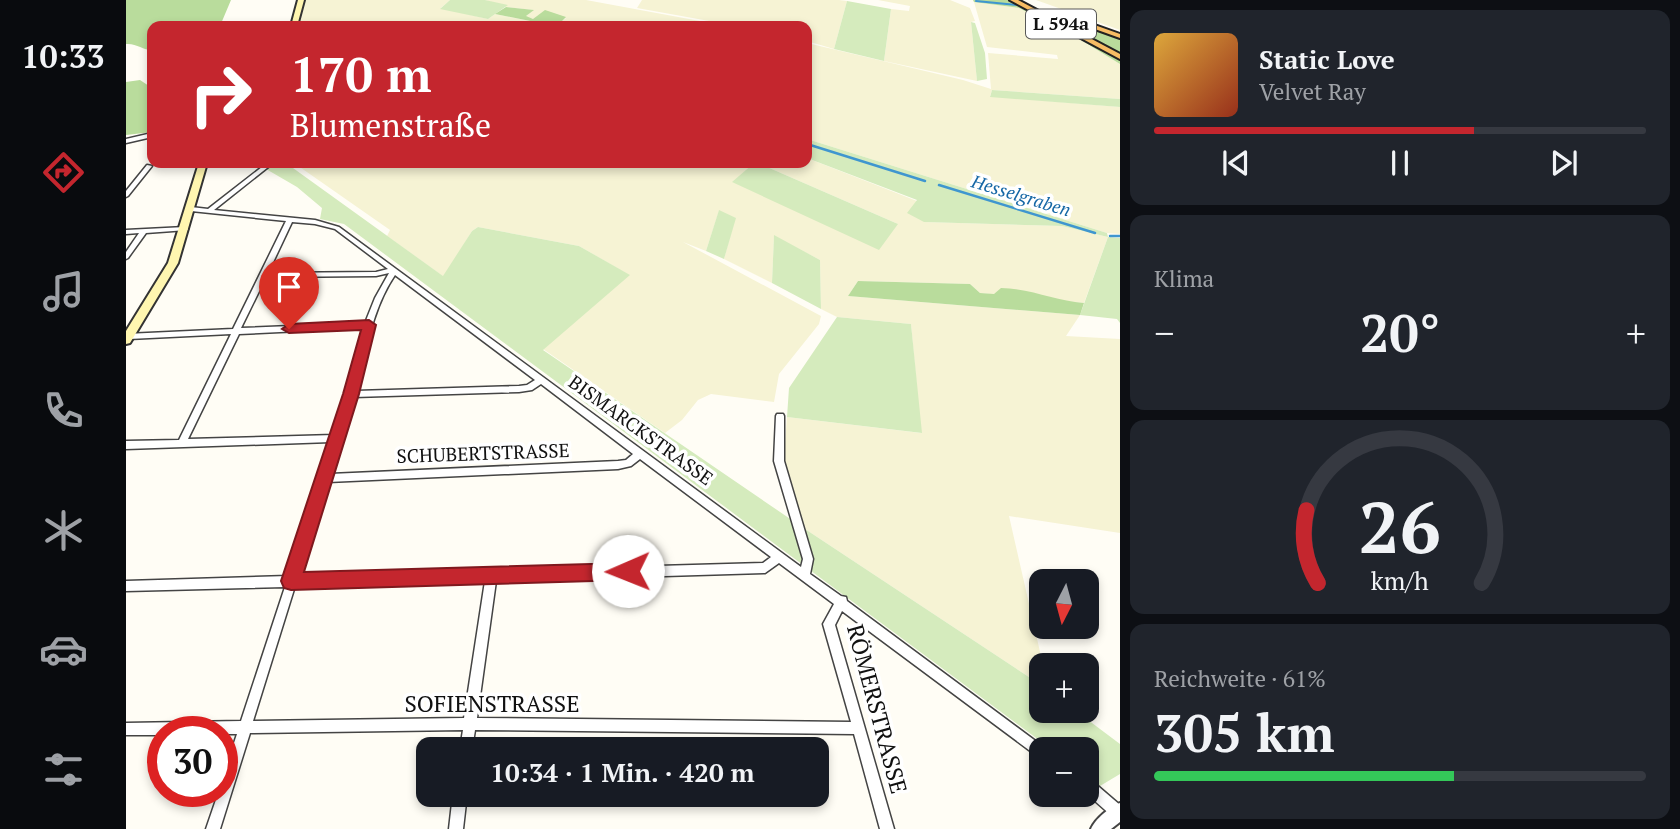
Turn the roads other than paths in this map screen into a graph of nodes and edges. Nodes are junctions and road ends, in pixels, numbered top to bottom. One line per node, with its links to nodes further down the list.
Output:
1 (301, 0): 4 (main road)
2 (1013, 0): 6 (highway, L 594a)
3 (1021, 0): 5 (highway, L 594a)
4 (295, 21)
5 (1120, 36)
6 (1120, 57)
7 (147, 136): 8 (street)
8 (126, 141)
9 (147, 168): 12 (street)
10 (202, 168): 13 (main road)
11 (264, 168): 14 (street)
12 (126, 195)
13 (191, 209): 14 (street, BISMARCKSTRASSE); 16 (main road)
14 (211, 209): 15 (street, BISMARCKSTRASSE)
15 (290, 220): 20 (street, BISMARCKSTRASSE); 21 (street)
16 (185, 229): 18 (street); 24 (main road)
17 (126, 232): 18 (street)
18 (143, 232): 19 (street)
19 (126, 257)
20 (395, 270): 21 (street); 22 (street); 25 (street, BISMARCKSTRASSE)
21 (264, 275): 23 (street)
22 (369, 325): 23 (street); 26 (street)
23 (235, 331): 24 (street); 29 (street)
24 (127, 338)
25 (542, 380): 26 (street); 31 (street, BISMARCKSTRASSE)
26 (351, 394): 28 (street)
27 (780, 416): 34 (street)
28 (336, 438): 29 (street); 32 (street)
29 (182, 442): 30 (street)
30 (126, 445)
31 (641, 453): 32 (street, SCHUBERTSTRASSE); 33 (street, BISMARCKSTRASSE)
32 (324, 478): 36 (street)
33 (779, 556): 34 (street, BISMARCKSTRASSE); 35 (street)
34 (805, 573): 38 (street, BISMARCKSTRASSE)
35 (491, 575): 36 (street); 39 (street)
36 (291, 581): 37 (street); 40 (street)
37 (126, 586)
38 (842, 601): 41 (street, RÖMERSTRASSE); 44 (street, BISMARCKSTRASSE)
39 (469, 724): 40 (street, SOFIENSTRASSE); 41 (street, SOFIENSTRASSE); 43 (street)
40 (246, 725): 42 (street, SOFIENSTRASSE); 48 (street)
41 (858, 728): 50 (street, RÖMERSTRASSE)
42 (126, 729)
43 (467, 737)
44 (1029, 743)
45 (1099, 796): 47 (street)
46 (459, 807): 49 (street)
47 (1119, 812): 51 (street)
48 (213, 829)
49 (456, 829)
50 (887, 829)
51 (1099, 829)

